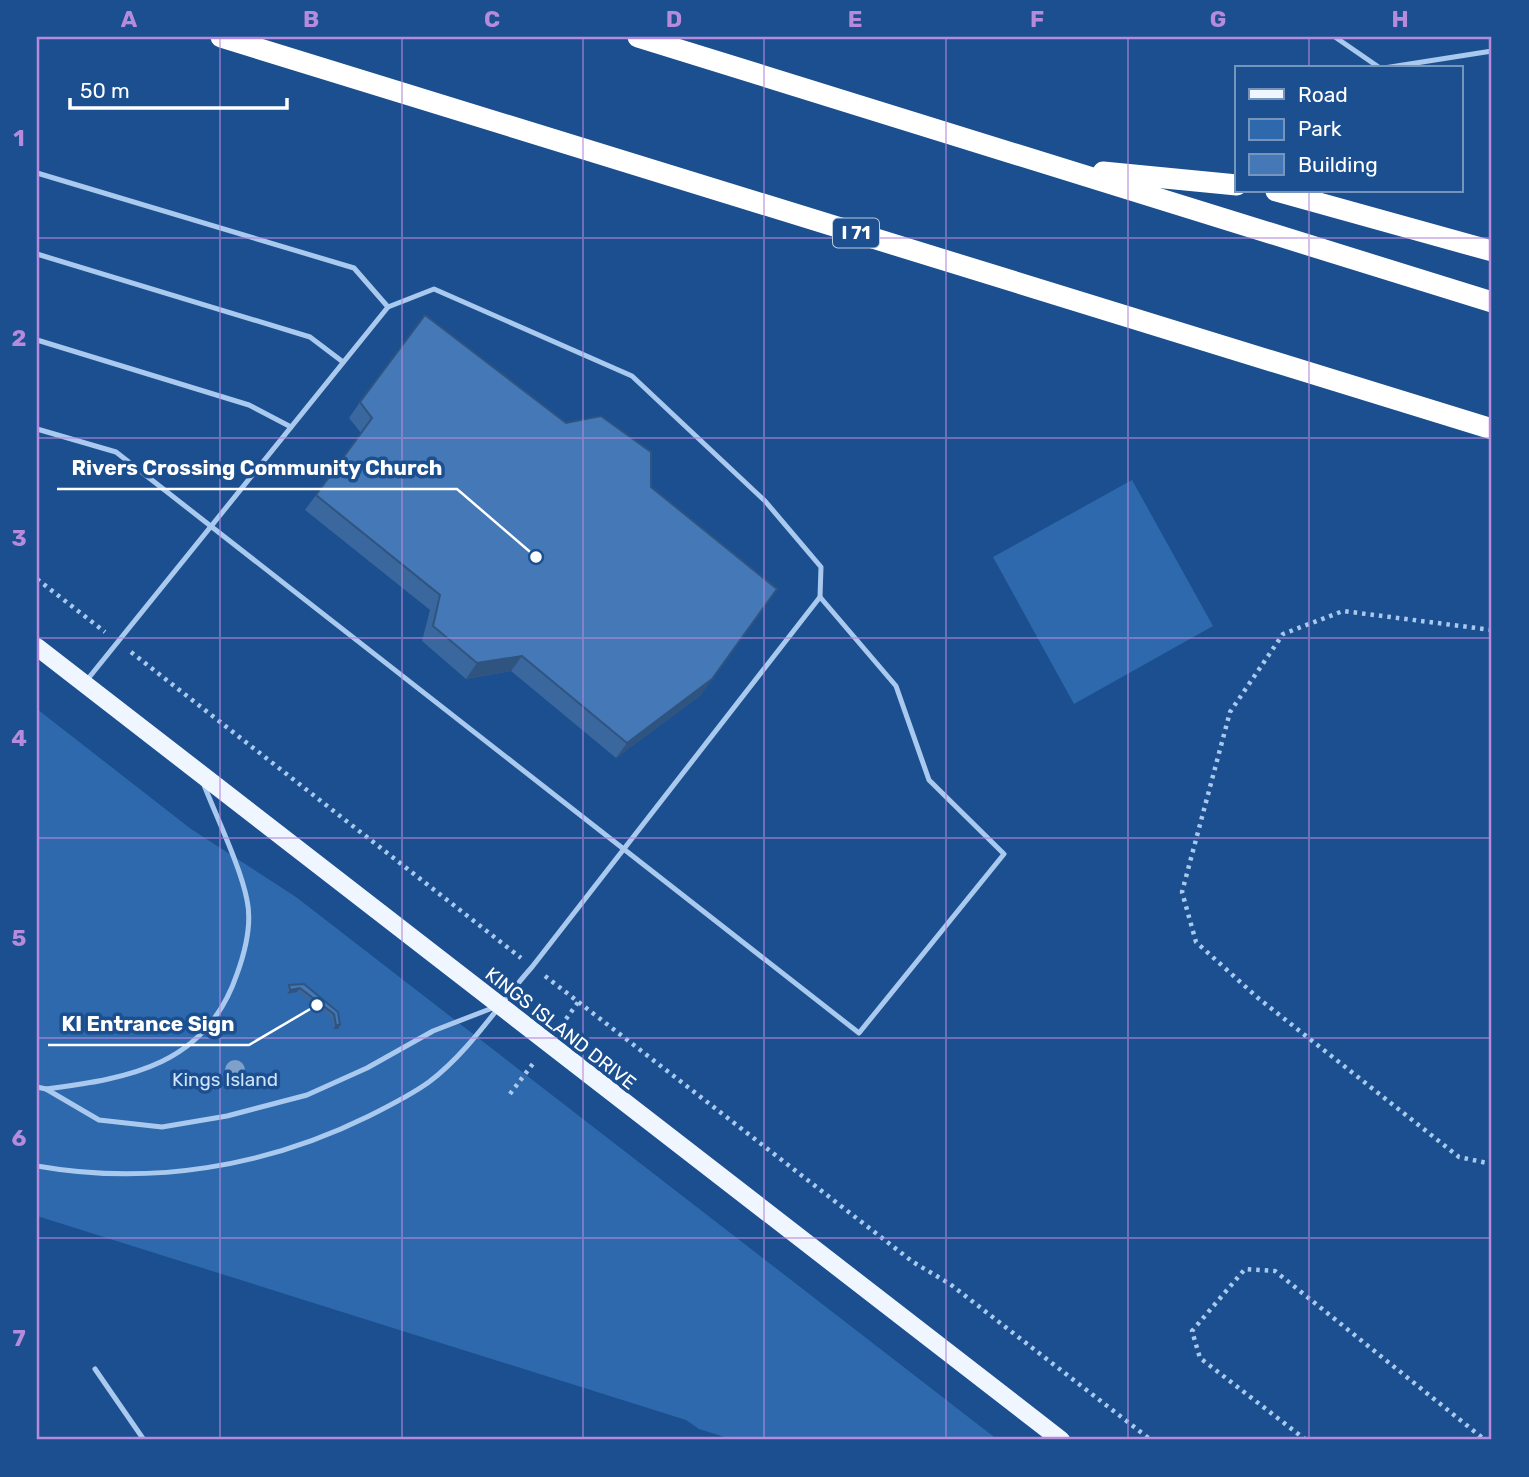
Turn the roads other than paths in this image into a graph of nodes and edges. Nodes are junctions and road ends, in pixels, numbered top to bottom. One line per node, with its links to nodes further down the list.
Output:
1 (220, 37): 19 (highway, I 71)
2 (638, 37): 7 (highway)
3 (1335, 37): 5 (lane)
4 (1492, 51): 6 (lane)
5 (1379, 66)
6 (1395, 66)
7 (1054, 168): 9 (highway); 13 (highway)
8 (37, 173): 14 (lane)
9 (1235, 186)
10 (1280, 192): 11 (highway)
11 (1492, 251)
12 (37, 254): 16 (lane)
13 (1492, 302)
14 (388, 307): 16 (lane); 21 (lane)
15 (37, 340): 17 (lane)
16 (343, 362): 17 (lane)
17 (291, 427): 20 (lane)
18 (37, 429): 20 (lane)
19 (1492, 429)
20 (210, 527): 23 (lane); 25 (lane)
21 (820, 597): 25 (lane); 25 (lane)
22 (37, 647): 23 (main road, KINGS ISLAND DRIVE)
23 (83, 684): 24 (main road, KINGS ISLAND DRIVE)
24 (201, 776): 26 (main road, KINGS ISLAND DRIVE); 28 (lane)
25 (623, 850): 26 (lane)
26 (498, 1006): 28 (lane); 29 (lane); 32 (main road, KINGS ISLAND DRIVE)
27 (37, 1087): 28 (lane)
28 (46, 1089)
29 (37, 1166)
30 (95, 1369): 31 (lane)
31 (144, 1440)
32 (1061, 1440)

